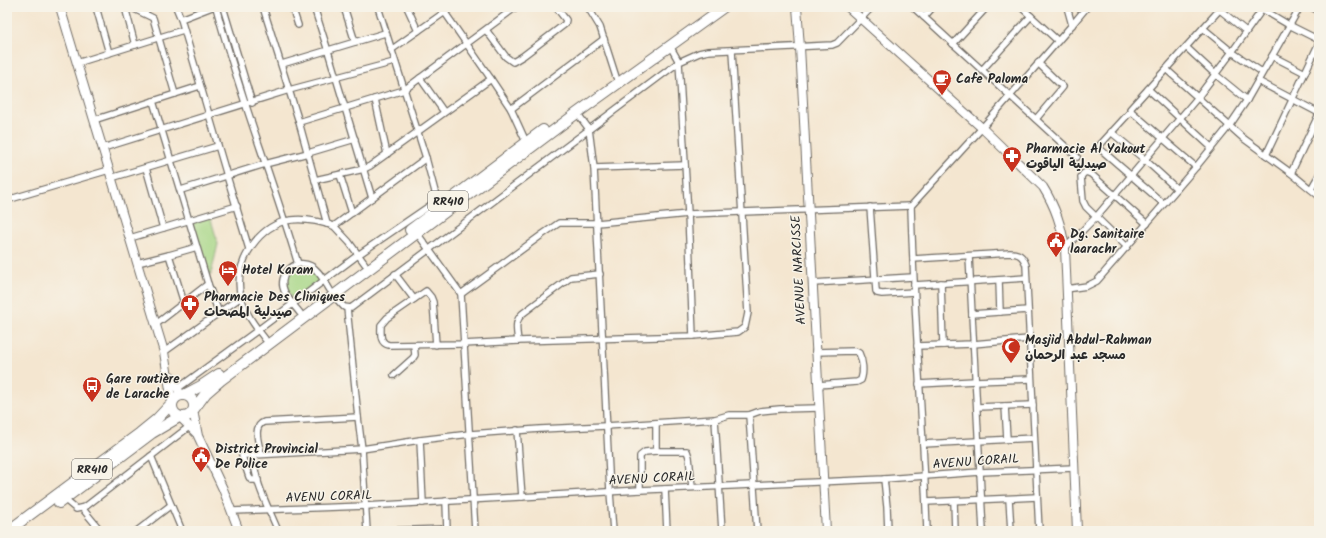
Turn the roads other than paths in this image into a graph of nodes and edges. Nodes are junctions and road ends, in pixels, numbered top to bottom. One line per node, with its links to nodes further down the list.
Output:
1 (60, 7): 69 (street)
2 (96, 7): 65 (street)
3 (125, 7): 57 (street)
4 (130, 7): 49 (street)
5 (176, 7): 38 (street)
6 (212, 7): 38 (street)
7 (216, 7): 93 (street)
8 (223, 7): 93 (street)
9 (264, 7): 71 (street)
10 (292, 7): 40 (street)
11 (314, 7): 62 (street)
12 (344, 7): 53 (street)
13 (378, 7): 48 (street)
14 (407, 7): 46 (street)
15 (452, 7): 34 (street)
16 (516, 7): 45 (street)
17 (556, 7): 45 (street)
18 (713, 7): 78 (highway, RR410)
19 (724, 7): 58 (highway, RR410)
20 (797, 7): 59 (street, AVENUE NARCISSE)
21 (848, 7): 39 (street)
22 (872, 7): 39 (street)
23 (913, 7): 37 (street)
24 (934, 7): 37 (street)
25 (986, 7): 56 (street)
26 (1021, 7): 36 (street)
27 (1067, 7): 41 (street)
28 (1087, 7): 41 (street)
29 (1300, 7): 42 (street)
30 (1311, 7): 35 (street)
31 (589, 8): 50 (street)
32 (1221, 8): 43 (street); 47 (street)
33 (1263, 8): 42 (street); 47 (street)
34 (442, 9): 46 (street); 55 (street)
35 (1319, 11)
36 (1031, 16): 52 (street); 72 (street)
37 (924, 17): 56 (street)
38 (181, 19): 44 (street)
39 (861, 19): 59 (street); 106 (street)
40 (298, 25)
41 (1072, 25): 52 (street)
42 (1289, 25): 51 (street); 66 (street)
43 (1203, 28): 60 (street); 64 (street)
44 (183, 30): 49 (street); 82 (street)
45 (486, 30): 55 (street)
46 (418, 31): 61 (street)
47 (1246, 31): 64 (street)
48 (385, 33): 53 (street); 61 (street)
49 (158, 38): 57 (street); 86 (street)
50 (604, 39): 78 (street); 95 (street)
51 (1319, 40)
52 (1058, 41): 70 (street)
53 (355, 42): 62 (street)
54 (1319, 43): 75 (street)
55 (466, 44): 79 (street); 80 (street)
56 (954, 44): 72 (street)
57 (135, 45): 65 (street)
58 (670, 46): 68 (street); 98 (highway, RR410)
59 (800, 47): 63 (street); 149 (street, AVENUE NARCISSE)
60 (1186, 47): 73 (street); 76 (street)
61 (391, 50): 67 (street)
62 (328, 51): 71 (street); 77 (street)
63 (732, 51): 68 (street); 150 (street)
64 (1232, 52): 74 (street); 76 (street)
65 (109, 53): 69 (street)
66 (1272, 56): 74 (street); 75 (street)
67 (394, 62): 77 (street); 85 (street)
68 (679, 62): 107 (street); 125 (street)
69 (77, 63): 103 (street)
70 (1038, 63): 87 (street); 101 (street)
71 (282, 64): 84 (street)
72 (982, 70): 87 (street)
73 (1167, 70): 83 (street); 88 (street)
74 (1262, 72): 81 (street)
75 (1305, 73): 91 (street)
76 (1215, 74): 88 (street); 90 (street)
77 (336, 77): 84 (street); 94 (street)
78 (616, 77): 113 (highway, RR410)
79 (420, 78): 85 (street); 97 (street)
80 (491, 79): 95 (street); 97 (street)
81 (1258, 80): 90 (street); 91 (street)
82 (200, 86): 86 (street); 100 (street)
83 (1148, 89): 96 (street); 102 (street)
84 (289, 90): 93 (street); 104 (street)
85 (404, 90): 89 (street); 109 (street)
86 (175, 94): 92 (street)
87 (1010, 96): 101 (street); 106 (street)
88 (1198, 97): 102 (street); 105 (street)
89 (375, 99): 94 (street); 118 (street)
90 (1247, 100): 105 (street)
91 (1293, 100): 99 (street); 119 (street)
92 (153, 101): 103 (street); 108 (street)
93 (249, 104): 100 (street); 124 (street)
94 (345, 108): 104 (street); 112 (street)
95 (511, 109): 113 (street)
96 (1130, 111): 110 (street); 111 (street)
97 (444, 112): 109 (street)
98 (577, 113): 107 (street); 161 (highway, RR410)
99 (1319, 114): 130 (street)
100 (209, 116): 108 (street); 114 (street)
101 (1036, 119): 120 (street)
102 (1179, 119): 111 (street); 115 (street)
103 (94, 120): 116 (street)
104 (299, 122): 117 (street)
105 (1230, 125): 115 (street); 119 (street)
106 (982, 128): 147 (street); 165 (street)
107 (589, 129): 128 (street); 167 (street)
108 (162, 130): 116 (street); 123 (street)
109 (417, 132): 118 (street); 121 (street)
110 (1111, 132): 122 (street); 135 (street)
111 (1162, 138): 122 (street); 126 (street)
112 (355, 139): 117 (street); 129 (street)
113 (526, 142): 144 (highway, RR410)
114 (218, 146): 123 (street); 134 (street)
115 (1211, 147): 126 (street)
116 (103, 148): 131 (street)
117 (308, 153): 124 (street); 136 (street)
118 (387, 154): 129 (street)
119 (1266, 155): 130 (street)
120 (1077, 157)
121 (426, 158): 142 (street); 144 (street)
122 (1144, 159): 135 (street); 137 (street)
123 (172, 160): 127 (street); 139 (street)
124 (265, 164): 134 (street); 155 (street)
125 (685, 165): 128 (street); 152 (street)
126 (1196, 167): 137 (street)
127 (146, 168): 131 (street); 160 (street)
128 (594, 168): 156 (street)
129 (364, 169): 132 (street); 142 (street)
130 (1291, 173): 138 (street)
131 (110, 174): 143 (street); 162 (street)
132 (340, 174): 136 (street); 151 (street)
133 (1319, 175): 138 (street)
134 (226, 176): 139 (street); 146 (street)
135 (1131, 176): 140 (street); 145 (street)
136 (315, 180): 157 (street)
137 (1177, 189): 145 (street)
138 (1311, 189): 141 (street)
139 (180, 190): 154 (street)
140 (1114, 195): 153 (street); 153 (street); 158 (street)
141 (1319, 196)
142 (372, 198): 151 (street)
143 (7, 200)
144 (439, 203): 169 (street); 174 (highway, RR410)
145 (1164, 204): 158 (street)
146 (237, 206): 154 (street); 166 (street)
147 (911, 206): 148 (street); 171 (street)
148 (870, 207): 149 (street); 179 (street)
149 (808, 210): 150 (street); 183 (street, AVENUE NARCISSE)
150 (742, 212): 152 (street); 203 (street)
151 (352, 213): 159 (street)
152 (688, 214): 156 (street); 203 (street)
153 (1096, 218): 164 (street); 165 (street)
154 (189, 220): 160 (street); 163 (street)
155 (285, 221): 157 (street); 166 (street); 173 (street)
156 (597, 223): 176 (street); 190 (street)
157 (328, 224): 159 (street)
158 (1147, 224): 164 (street)
159 (334, 226): 169 (street)
160 (163, 228): 162 (street)
161 (416, 233): 167 (street); 188 (highway, RR410)
162 (130, 238): 172 (street)
163 (197, 247): 168 (street); 185 (street)
164 (1128, 247): 187 (street)
165 (1065, 248): 187 (street)
166 (249, 249): 191 (street)
167 (429, 249): 175 (street); 190 (street)
168 (169, 255): 172 (street); 193 (street)
169 (358, 255): 174 (street); 181 (street)
170 (969, 256): 171 (street); 178 (street); 182 (street)
171 (913, 259): 177 (street)
172 (137, 263): 201 (street)
173 (298, 264): 181 (street); 194 (street)
174 (365, 264): 188 (highway, RR410)
175 (395, 274): 192 (street); 195 (street)
176 (600, 274): 204 (street); 207 (street)
177 (913, 277): 179 (street); 186 (street)
178 (1026, 278): 180 (street); 196 (street)
179 (875, 279): 183 (street); 189 (street)
180 (998, 280): 182 (street); 197 (street)
181 (324, 281): 188 (street); 194 (street)
182 (970, 282): 184 (street); 200 (street)
183 (813, 283): 215 (street, AVENUE NARCISSE)
184 (941, 283): 186 (street); 212 (street)
185 (208, 284): 193 (street); 198 (street)
186 (914, 285): 189 (street)
187 (1066, 289): 250 (street)
188 (332, 292): 195 (street); 199 (highway, RR410); 228 (highway, RR410)
189 (914, 292): 213 (street)
190 (461, 294): 209 (street)
191 (241, 297): 198 (street); 202 (street)
192 (414, 298): 208 (street); 211 (street)
193 (184, 303): 201 (street)
194 (292, 304): 199 (street); 202 (street)
195 (347, 308): 230 (street)
196 (1028, 310): 197 (street); 206 (street)
197 (1000, 312): 200 (street)
198 (219, 313): 214 (street)
199 (300, 313): 205 (highway, RR410)
200 (972, 314): 210 (street)
201 (155, 325): 214 (street)
202 (258, 330): 205 (street); 222 (street)
203 (693, 336): 204 (street)
204 (603, 338): 207 (street); 235 (street)
205 (265, 339): 222 (highway, RR410)
206 (1029, 339): 210 (street); 218 (street)
207 (518, 341): 209 (street)
208 (436, 344): 209 (street); 211 (street)
209 (463, 344): 237 (street)
210 (973, 344): 212 (street); 219 (street)
211 (414, 345): 217 (street)
212 (943, 345): 213 (street)
213 (917, 346): 220 (street)
214 (164, 352): 216 (street)
215 (816, 352): 221 (street, AVENUE NARCISSE); 221 (street)
216 (166, 366): 222 (street); 223 (street)
217 (394, 375)
218 (1031, 379): 219 (street); 224 (street)
219 (975, 381): 220 (street); 226 (street)
220 (920, 384): 243 (street)
221 (818, 386): 227 (street, AVENUE NARCISSE)
222 (181, 393): 223 (highway, RR410); 228 (highway)
223 (172, 403): 231 (highway); 249 (highway, RR410)
224 (1033, 405): 225 (street); 239 (street)
225 (1005, 406): 226 (street); 240 (street)
226 (977, 407): 242 (street)
227 (819, 408): 229 (street); 256 (street, AVENUE NARCISSE)
228 (194, 410): 231 (highway, RR410); 238 (street)
229 (749, 415): 232 (street); 257 (street)
230 (358, 417): 244 (street); 246 (street)
231 (180, 418): 234 (street); 249 (highway, RR410)
232 (715, 419): 233 (street); 258 (street)
233 (656, 423): 235 (street); 245 (street)
234 (190, 426): 238 (street); 248 (street)
235 (606, 426): 236 (street); 262 (street)
236 (517, 430): 237 (street); 263 (street)
237 (470, 434): 241 (street); 267 (street)
238 (198, 436): 277 (street)
239 (1034, 438): 240 (street); 251 (street)
240 (1007, 439): 242 (street)
241 (420, 440): 244 (street); 272 (street)
242 (979, 441): 243 (street); 252 (street)
243 (923, 444): 253 (street)
244 (362, 448): 246 (street); 274 (street)
245 (656, 451): 259 (street); 261 (street)
246 (260, 454): 247 (street)
247 (254, 455): 255 (street); 255 (street)
248 (151, 456): 273 (street); 275 (street)
249 (108, 462): 265 (highway, RR410); 280 (highway, RR410)
250 (1074, 468): 251 (street, AVENU CORAIL); 301 (street)
251 (1036, 469): 252 (street, AVENU CORAIL); 264 (street)
252 (980, 472): 253 (street, AVENU CORAIL); 268 (street)
253 (925, 477): 254 (street, AVENU CORAIL); 271 (street)
254 (884, 479): 256 (street, AVENU CORAIL); 295 (street)
255 (258, 480): 276 (street)
256 (823, 482): 257 (street, AVENU CORAIL); 294 (street, AVENUE NARCISSE)
257 (754, 484): 258 (street, AVENU CORAIL); 293 (street)
258 (719, 486): 259 (street, AVENU CORAIL); 292 (street)
259 (692, 487): 260 (street, AVENU CORAIL)
260 (665, 489): 261 (street, AVENU CORAIL); 291 (street)
261 (640, 490): 262 (street, AVENU CORAIL)
262 (610, 492): 263 (street, AVENU CORAIL); 290 (street)
263 (522, 497): 267 (street, AVENU CORAIL)
264 (1037, 497): 266 (street); 300 (street)
265 (64, 499): 275 (street); 281 (highway, RR410)
266 (1009, 499): 268 (street); 299 (street)
267 (473, 500): 269 (street, AVENU CORAIL); 289 (street)
268 (982, 500): 270 (street); 298 (street)
269 (446, 501): 272 (street, AVENU CORAIL); 279 (street)
270 (954, 501): 271 (street); 297 (street)
271 (926, 502): 296 (street)
272 (423, 503): 274 (street, AVENU CORAIL)
273 (171, 505): 283 (street); 284 (street)
274 (366, 506): 276 (street, AVENU CORAIL); 287 (street)
275 (82, 508): 282 (street)
276 (270, 510): 277 (street, AVENU CORAIL); 286 (street)
277 (232, 511): 285 (street)
278 (421, 530): 279 (street); 288 (street)
279 (447, 530)
280 (8, 531)
281 (20, 531)
282 (100, 531)
283 (137, 531)
284 (182, 531)
285 (239, 531)
286 (278, 531)
287 (367, 531)
288 (382, 531)
289 (475, 531)
290 (613, 531)
291 (667, 531)
292 (722, 531)
293 (757, 531)
294 (826, 531)
295 (888, 531)
296 (927, 531)
297 (955, 531)
298 (983, 531)
299 (1011, 531)
300 (1039, 531)
301 (1077, 531)

